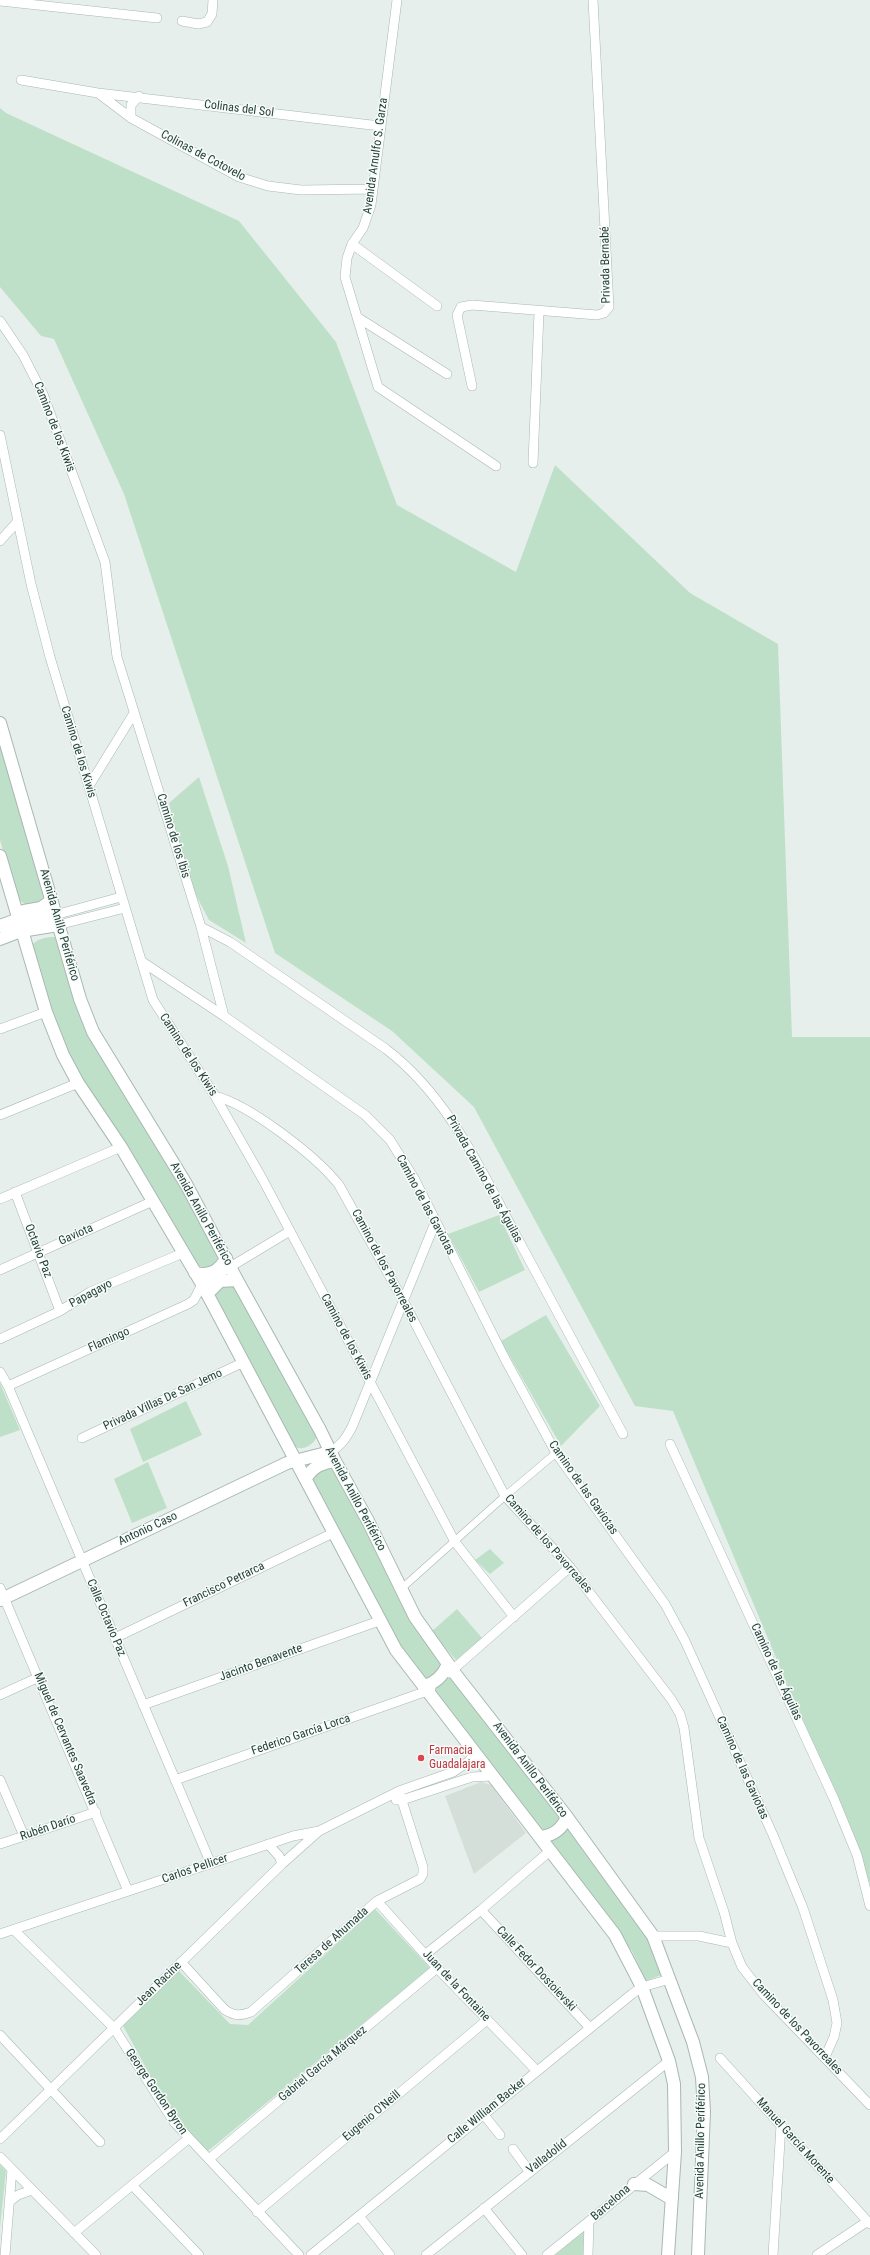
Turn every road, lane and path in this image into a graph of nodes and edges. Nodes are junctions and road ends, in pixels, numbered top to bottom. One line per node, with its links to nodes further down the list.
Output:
1 (213, 0): 6 (street)
2 (397, 0): 11 (street, Avenida Arnulfo S. Garza)
3 (593, 0): 15 (street, Privada Bernabé)
4 (0, 1): 5 (street)
5 (157, 18)
6 (182, 21)
7 (20, 80): 8 (street, Colinas del Sol)
8 (98, 93): 9 (street, Colinas del Sol); 10 (street, Colinas de Cotovelo)
9 (139, 96): 10 (street); 11 (street, Colinas del Sol)
10 (131, 118): 12 (street, Colinas de Cotovelo)
11 (380, 126): 12 (street, Avenida Arnulfo S. Garza)
12 (373, 189): 13 (street, Avenida Arnulfo S. Garza)
13 (352, 244): 14 (street); 16 (street, Avenida Arnulfo S. Garza)
14 (437, 306)
15 (539, 312): 19 (street); 21 (street)
16 (357, 317): 18 (street); 22 (street, Avenida Arnulfo S. Garza)
17 (0, 321): 25 (street, Camino de los Kiwis)
18 (447, 374)
19 (472, 386)
20 (0, 435): 23 (street, Camino de los Kiwis)
21 (533, 463)
22 (496, 466)
23 (18, 522): 24 (street); 28 (street, Camino de los Kiwis)
24 (0, 541)
25 (117, 657): 26 (street, Camino de los Ibis)
26 (134, 713): 28 (street); 36 (street, Camino de los Ibis)
27 (0, 724): 31 (street, Avenida Anillo Periférico)
28 (89, 786): 30 (street, Camino de los Kiwis)
29 (0, 856): 35 (street)
30 (121, 897): 32 (street, Camino de los Kiwis); 33 (street)
31 (52, 901): 33 (street, Avenida Anillo Periférico); 35 (street)
32 (124, 908): 33 (street); 38 (street, Camino de los Kiwis)
33 (58, 924): 35 (street); 35 (street); 53 (street, Avenida Anillo Periférico)
34 (0, 926): 35 (street)
35 (20, 926): 37 (street); 39 (street)
36 (201, 927): 40 (street, Camino de los Ibis); 65 (street, Privada Camino de las Águilas)
37 (0, 939)
38 (141, 961): 40 (street, Camino de las Gaviotas); 43 (street, Camino de los Kiwis)
39 (46, 1012): 41 (street); 42 (street)
40 (224, 1016): 49 (street, Camino de las Gaviotas)
41 (0, 1029)
42 (78, 1083): 44 (street); 45 (street)
43 (215, 1096): 50 (street, Camino de los Kiwis); 58 (street, Camino de los Pavorreales)
44 (0, 1115)
45 (121, 1147): 46 (street); 48 (street)
46 (15, 1192): 47 (street); 51 (street, Octavio Paz)
47 (0, 1199)
48 (152, 1201): 51 (street, Gaviota); 52 (street)
49 (435, 1223): 58 (street); 69 (street, Camino de las Gaviotas)
50 (290, 1231): 53 (street); 63 (street, Camino de los Kiwis)
51 (38, 1252): 54 (street, Gaviota); 59 (street, Octavio Paz)
52 (183, 1253): 55 (street); 59 (street, Papagayo)
53 (228, 1263): 55 (street); 56 (street, Avenida Anillo Periférico); 57 (street)
54 (0, 1270)
55 (195, 1273): 57 (street)
56 (237, 1280): 57 (street); 66 (street, Avenida Anillo Periférico)
57 (205, 1289): 61 (street); 64 (street, Flamingo)
58 (404, 1302): 63 (street); 73 (street, Camino de los Pavorreales)
59 (60, 1311): 60 (street, Papagayo)
60 (0, 1339)
61 (244, 1362): 67 (street, Privada Villas De San Jemo); 70 (street)
62 (0, 1372): 64 (street, Calle Octavio Paz)
63 (370, 1383): 71 (street); 75 (street, Camino de los Kiwis)
64 (8, 1386): 76 (street, Calle Octavio Paz)
65 (623, 1434)
66 (323, 1437): 70 (street); 71 (street, Avenida Anillo Periférico)
67 (82, 1438)
68 (670, 1444): 106 (street, Camino de las Águilas)
69 (556, 1453): 73 (street); 121 (street, Camino de las Gaviotas)
70 (294, 1457): 71 (street); 72 (street); 76 (street, Antonio Caso)
71 (332, 1457): 72 (street); 78 (street, Avenida Anillo Periférico)
72 (306, 1478): 74 (street)
73 (505, 1496): 75 (street); 77 (street, Camino de los Pavorreales)
74 (333, 1533): 81 (street); 82 (street, Francisco Petrarca)
75 (454, 1542): 78 (street); 80 (street, Camino de los Kiwis)
76 (81, 1561): 79 (street, Antonio Caso); 82 (street, Calle Octavio Paz)
77 (570, 1567): 80 (street); 111 (street, Camino de los Pavorreales)
78 (401, 1589): 83 (street, Avenida Anillo Periférico)
79 (1, 1595): 84 (street, Miguel de Cervantes Saavedra)
80 (514, 1617): 83 (street)
81 (379, 1621): 85 (street); 87 (street, Jacinto Benavente)
82 (115, 1638): 87 (street, Calle Octavio Paz)
83 (452, 1670): 85 (street); 94 (street, Avenida Anillo Periférico)
84 (39, 1677): 86 (street); 93 (street, Miguel de Cervantes Saavedra)
85 (428, 1691): 88 (street); 91 (street, Federico García Lorca)
86 (0, 1696)
87 (143, 1705): 91 (street, Calle Octavio Paz)
88 (475, 1754): 89 (street); 92 (street, Carlos Pellicer)
89 (492, 1776): 92 (street, Carlos Pellicer); 98 (street)
90 (0, 1780): 97 (street)
91 (175, 1780): 102 (street, Calle Octavio Paz)
92 (400, 1796): 96 (street, Carlos Pellicer); 105 (street, Teresa de Ahumada)
93 (96, 1812): 97 (street, Rubén Darío); 104 (street, Miguel de Cervantes Saavedra)
94 (567, 1816): 95 (street, Avenida Anillo Periférico); 98 (street)
95 (576, 1830): 101 (street); 110 (street, Avenida Anillo Periférico)
96 (319, 1831): 100 (street, Carlos Pellicer); 103 (street, Jean Racine)
97 (24, 1836): 99 (street, Rubén Darío)
98 (541, 1837): 101 (street)
99 (0, 1844)
100 (268, 1844): 102 (street, Carlos Pellicer); 103 (street)
101 (551, 1850): 107 (street); 116 (street)
102 (210, 1864): 104 (street, Carlos Pellicer)
103 (282, 1864): 113 (street, Jean Racine)
104 (128, 1892): 108 (street, Carlos Pellicer)
105 (377, 1901): 112 (street, Juan de la Fontaine); 113 (street, Teresa de Ahumada)
106 (870, 1906)
107 (481, 1910): 112 (street); 119 (street, Calle Fedor Dostoievski)
108 (14, 1930): 109 (street, Carlos Pellicer); 118 (street, George Gordon Byron)
109 (0, 1934)
110 (653, 1936): 111 (street); 115 (street, Avenida Anillo Periférico)
111 (732, 1943): 121 (street, Camino de los Pavorreales)
112 (426, 1954): 114 (street, Juan de la Fontaine)
113 (181, 1962): 118 (street, Jean Racine)
114 (437, 1968): 117 (street, Juan de la Fontaine); 136 (street, Gabriel García Márquez)
115 (670, 1979): 116 (street, Calle William Backer); 161 (street, Avenida Anillo Periférico)
116 (642, 1988): 119 (street, Calle William Backer); 123 (street)
117 (487, 2020): 124 (street, Juan de la Fontaine); 145 (street, Eugenio O'Neill)
118 (114, 2028): 125 (street, Jean Racine); 131 (street, George Gordon Byron)
119 (590, 2028): 124 (street, Calle William Backer)
120 (0, 2035): 125 (street)
121 (825, 2057): 126 (street, Camino de los Pavorreales)
122 (720, 2058): 128 (street, Manuel García Morente)
123 (669, 2061): 134 (street); 138 (street, Valladolid)
124 (537, 2071): 127 (street, Calle William Backer)
125 (51, 2089): 130 (street, Jean Racine); 132 (street)
126 (869, 2102)
127 (484, 2114): 129 (street); 146 (street, Calle William Backer)
128 (781, 2124): 148 (street, Manuel García Morente); 162 (street)
129 (500, 2135)
130 (0, 2139)
131 (188, 2139): 136 (street, George Gordon Byron); 140 (street)
132 (100, 2142)
133 (513, 2149): 138 (street)
134 (674, 2152): 139 (street, Barcelona); 142 (street)
135 (0, 2157): 137 (street)
136 (209, 2159): 145 (street, George Gordon Byron)
137 (12, 2169): 141 (street); 143 (street)
138 (529, 2170): 144 (street, Valladolid)
139 (634, 2184): 142 (street); 147 (street, Barcelona)
140 (132, 2185): 149 (street); 152 (street)
141 (32, 2190): 143 (street); 149 (street)
142 (672, 2199): 160 (street)
143 (9, 2202): 150 (street)
144 (484, 2208): 156 (street, Valladolid); 157 (street)
145 (257, 2212): 153 (street, George Gordon Byron)
146 (359, 2216): 154 (street, Calle William Backer); 155 (street)
147 (590, 2222): 158 (street, Barcelona); 159 (street)
148 (869, 2222): 163 (street)
149 (74, 2233): 151 (street)
150 (5, 2255)
151 (96, 2255)
152 (199, 2255)
153 (299, 2255)
154 (311, 2255)
155 (390, 2255)
156 (426, 2255)
157 (522, 2255)
158 (547, 2255)
159 (588, 2255)
160 (668, 2255)
161 (698, 2255)
162 (773, 2255)
163 (817, 2255)

